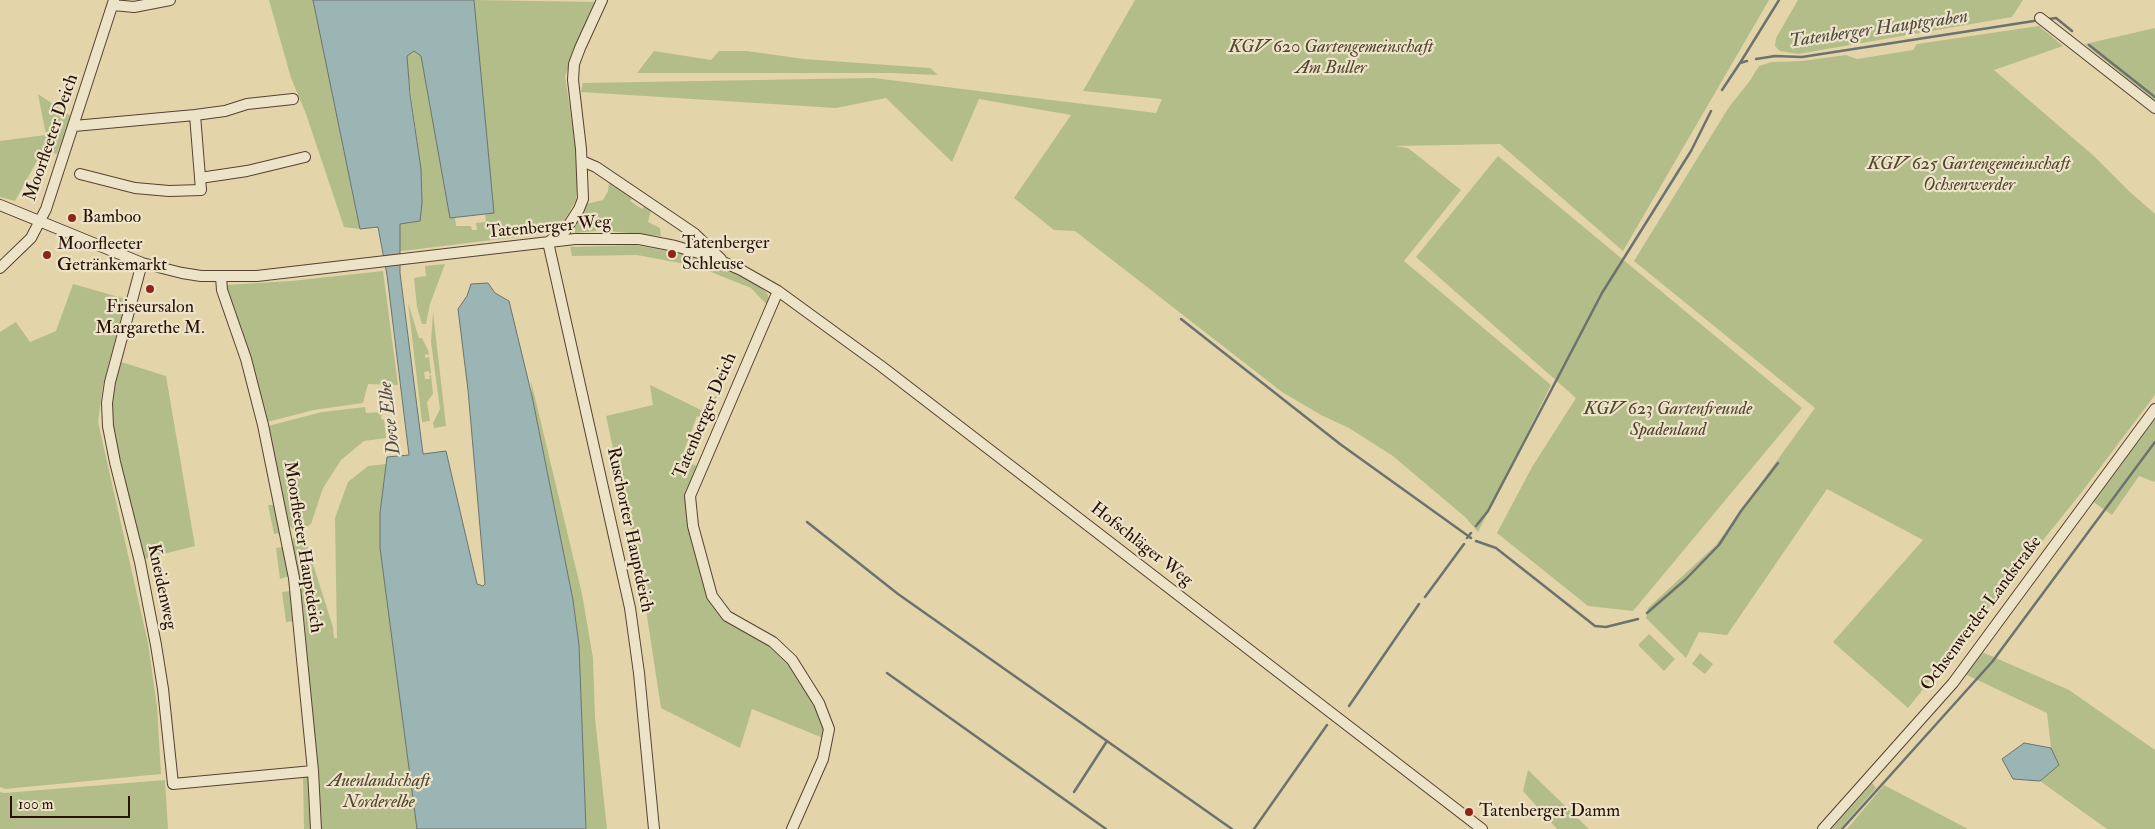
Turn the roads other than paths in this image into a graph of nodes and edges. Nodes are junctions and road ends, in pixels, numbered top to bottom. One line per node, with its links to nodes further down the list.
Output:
1 (170, 0): 3 (street, Moorfleeter Deich)
2 (602, 0): 10 (street)
3 (113, 2): 8 (street, Moorfleeter Deich)
4 (2040, 18): 6 (street)
5 (293, 99): 7 (street)
6 (2155, 108)
7 (195, 115): 8 (street); 12 (street)
8 (74, 126): 14 (street, Moorfleeter Deich)
9 (305, 157): 12 (street)
10 (582, 161): 15 (street); 16 (street)
11 (80, 174): 12 (street)
12 (200, 178)
13 (0, 205): 14 (street)
14 (40, 222): 17 (street); 18 (street, Moorfleeter Deich)
15 (548, 242): 16 (street, Tatenberger Weg); 19 (street, Tatenberger Weg); 25 (street, Ruschorter Hauptdeich)
16 (723, 262): 20 (street, Tatenberger Weg)
17 (142, 263): 19 (street); 22 (street, Kneidenweg)
18 (0, 268)
19 (221, 277): 22 (street, Moorfleeter Hauptdeich)
20 (778, 292): 23 (street, Hofschläger Weg); 26 (street, Tatenberger Deich)
21 (2155, 409): 27 (street, Ochsenwerder Landstraße)
22 (313, 770): 24 (street, Moorfleeter Hauptdeich)
23 (1475, 827)
24 (316, 829)
25 (654, 829)
26 (792, 829)
27 (1823, 829)

